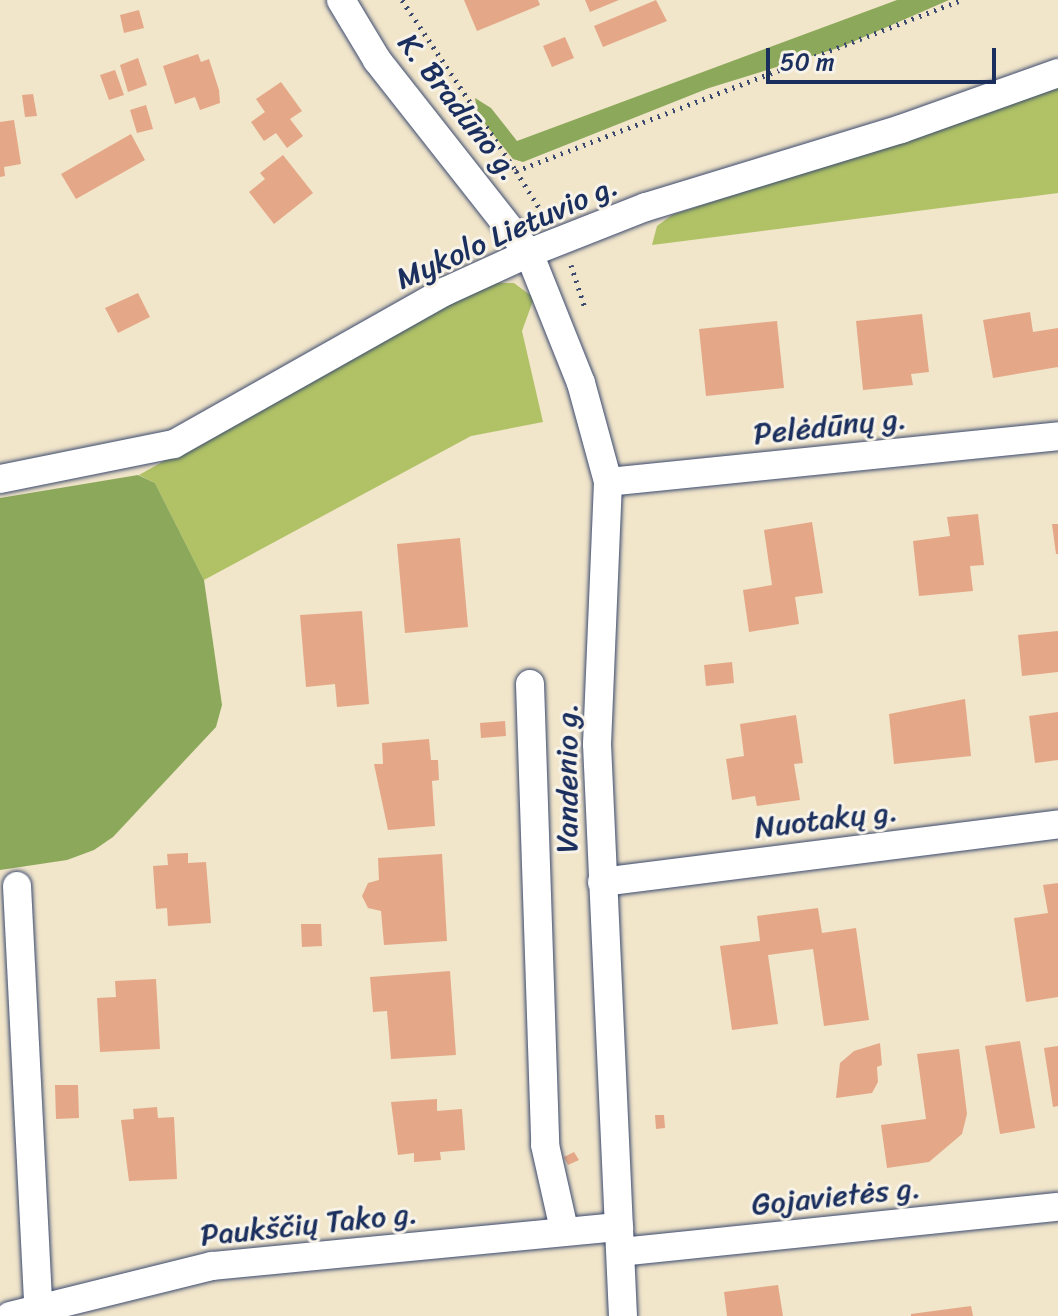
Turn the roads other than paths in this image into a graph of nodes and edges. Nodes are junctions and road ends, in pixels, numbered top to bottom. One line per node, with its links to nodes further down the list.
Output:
1 (341, 0): 3 (street, K. Bradūno g.)
2 (1058, 73): 3 (street, Mykolo Lietuvio g.)
3 (529, 253): 5 (street, Mykolo Lietuvio g.); 6 (street, Vandenio g.)
4 (1058, 436): 6 (street, Pelėdūnų g.)
5 (0, 479)
6 (608, 482): 9 (street, Vandenio g.)
7 (530, 684): 12 (street)
8 (1058, 824): 9 (street, Nuotakų g.)
9 (602, 882): 13 (street, Vandenio g.)
10 (17, 886): 14 (street)
11 (1058, 1207): 13 (street, Gojavietės g.)
12 (564, 1229): 13 (street, Paukščių Tako g.); 14 (street, Paukščių Tako g.)
13 (620, 1240): 16 (street, Vandenio g.)
14 (38, 1307): 15 (street, Paukščių Tako g.)
15 (10, 1316)
16 (623, 1316)

